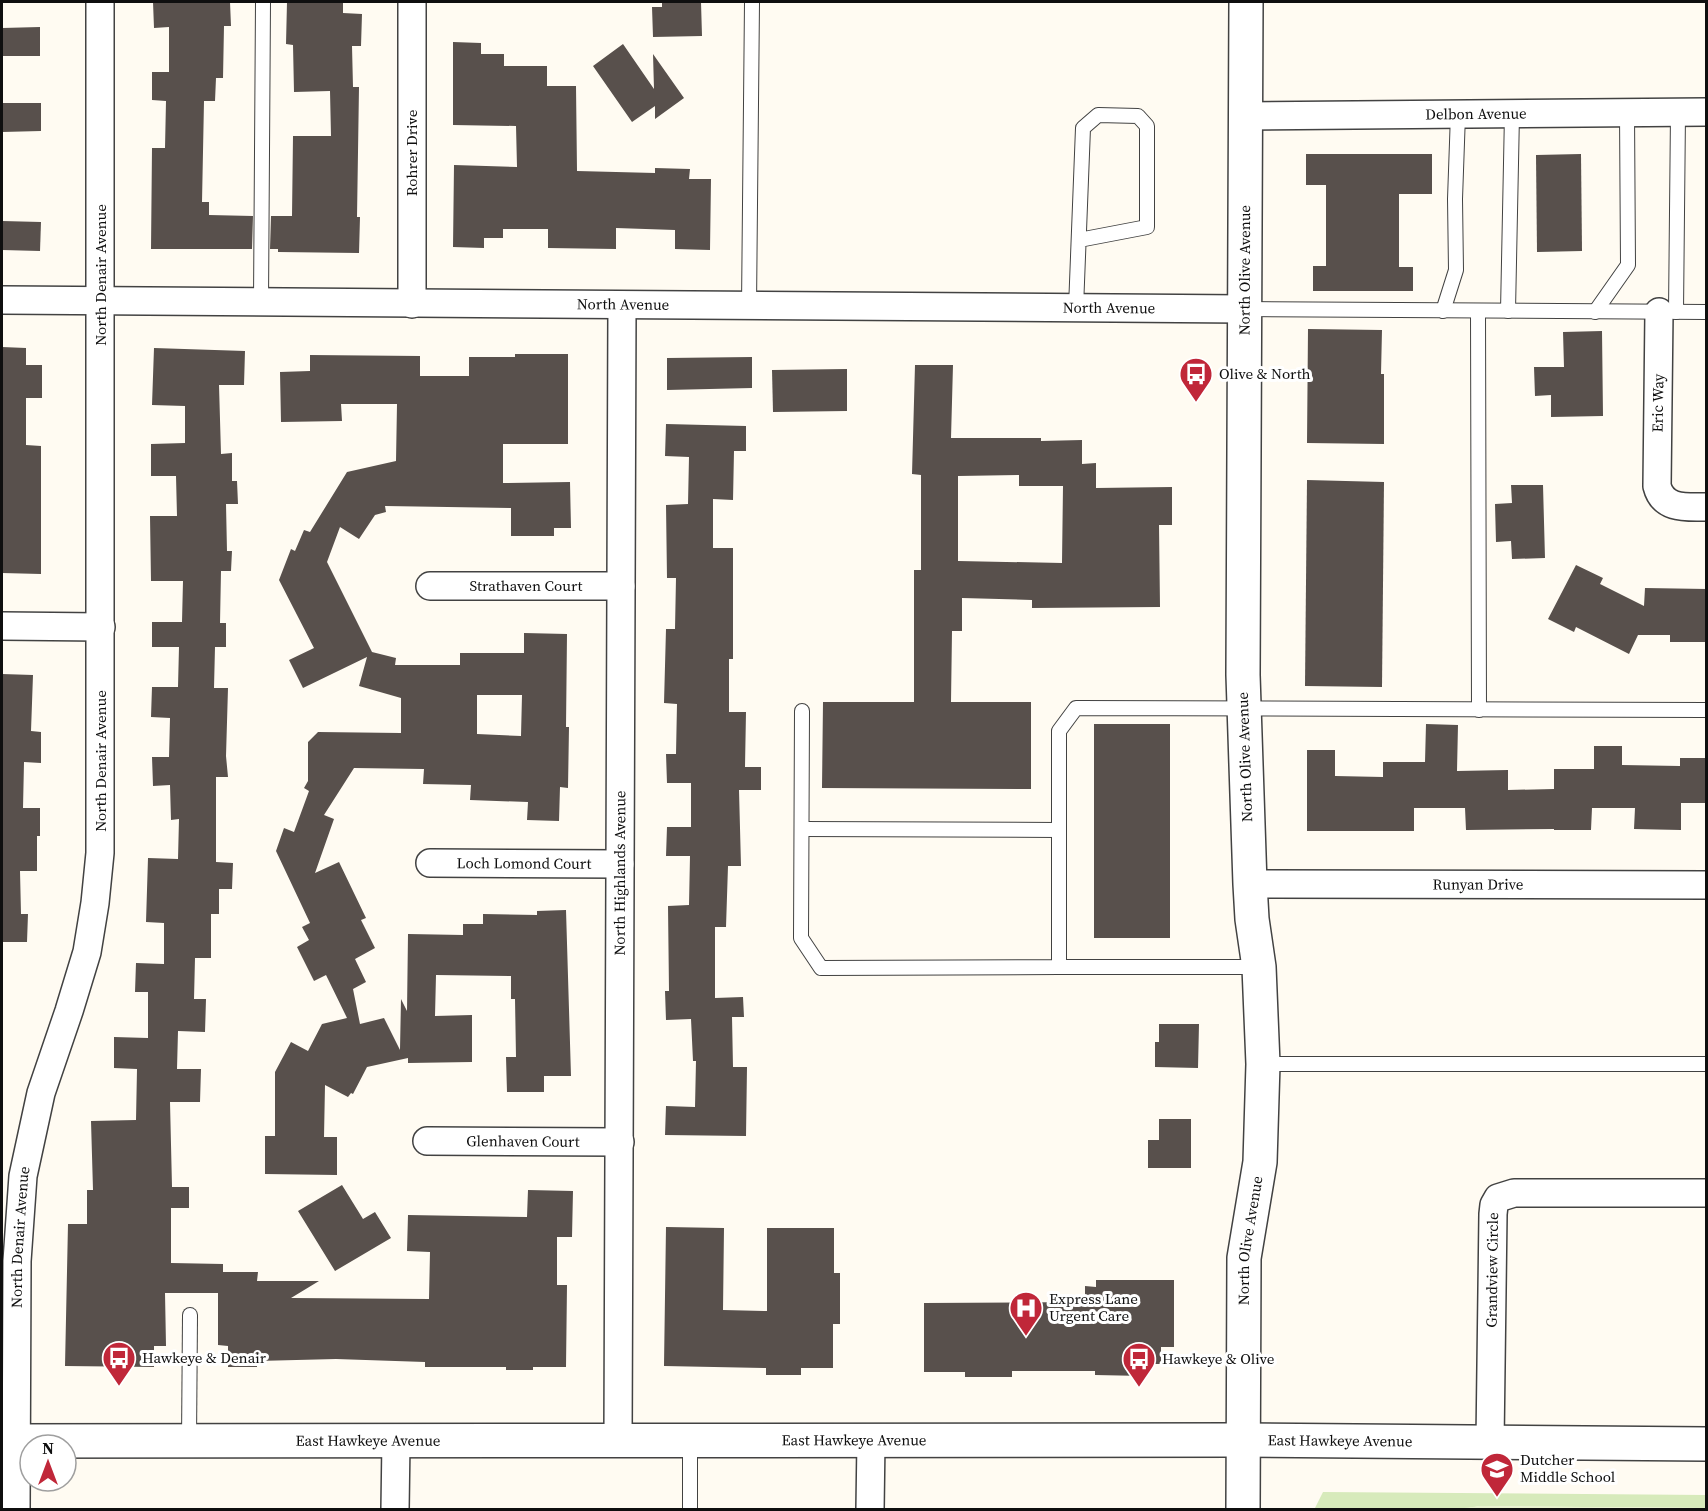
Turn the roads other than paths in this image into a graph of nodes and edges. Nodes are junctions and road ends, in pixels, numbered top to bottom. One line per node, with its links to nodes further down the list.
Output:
1 (100, 2): 14 (street, North Denair Avenue)
2 (263, 2): 15 (lane)
3 (412, 2): 16 (street, Rohrer Drive)
4 (752, 2): 18 (lane)
5 (1246, 2): 11 (street, North Olive Avenue)
6 (1707, 112): 8 (street, Delbon Avenue)
7 (1627, 113): 8 (street, Delbon Avenue); 10 (street, Delbon Avenue); 24 (lane)
8 (1678, 113): 25 (lane)
9 (1458, 114): 10 (street, Delbon Avenue); 11 (street, Delbon Avenue); 21 (lane)
10 (1512, 114): 23 (lane)
11 (1245, 116): 20 (street, North Olive Avenue)
12 (1079, 240): 12 (lane); 19 (lane)
13 (2, 300): 14 (street, North Avenue)
14 (101, 301): 15 (street, North Avenue); 31 (street, North Denair Avenue)
15 (261, 302): 16 (street, North Avenue)
16 (412, 304): 17 (street, North Avenue)
17 (622, 305): 18 (street, North Avenue); 29 (street, North Highlands Avenue)
18 (748, 306): 19 (street, North Avenue)
19 (1076, 308): 20 (street, North Avenue)
20 (1244, 309): 21 (lane); 32 (street, North Olive Avenue)
21 (1443, 312): 22 (lane)
22 (1478, 312): 23 (lane); 33 (lane)
23 (1508, 312): 24 (lane)
24 (1595, 312): 25 (lane)
25 (1667, 312): 26 (lane); 27 (street, Eric Way)
26 (1707, 312)
27 (1707, 507)
28 (430, 586): 29 (street, Strathaven Court)
29 (621, 586): 39 (street, North Highlands Avenue)
30 (2, 626): 31 (street)
31 (101, 627): 52 (street, North Denair Avenue)
32 (1244, 709): 33 (lane); 37 (lane); 40 (street, North Olive Avenue)
33 (1479, 710): 34 (lane)
34 (1707, 710)
35 (802, 711): 36 (lane)
36 (802, 829): 37 (lane); 42 (lane)
37 (1059, 830): 42 (lane)
38 (430, 864): 39 (street, Loch Lomond Court)
39 (620, 864): 47 (street, North Highlands Avenue)
40 (1250, 884): 41 (street, Runyan Drive); 43 (street, North Olive Avenue)
41 (1707, 885)
42 (1059, 967): 43 (lane)
43 (1259, 967): 44 (street, North Olive Avenue)
44 (1263, 1064): 45 (lane); 51 (street, North Olive Avenue)
45 (1707, 1064)
46 (427, 1140): 47 (street, Glenhaven Court)
47 (620, 1142): 55 (street, North Highlands Avenue)
48 (1707, 1193): 57 (street, Grandview Circle)
49 (190, 1315): 53 (lane)
50 (871, 1440): 51 (street, East Hawkeye Avenue); 56 (street, East Hawkeye Avenue); 62 (street)
51 (1243, 1440): 57 (street, East Hawkeye Avenue); 63 (street, North Olive Avenue)
52 (9, 1441): 53 (street, East Hawkeye Avenue); 59 (street, North Denair Avenue)
53 (189, 1441): 54 (street, East Hawkeye Avenue)
54 (396, 1441): 55 (street, East Hawkeye Avenue); 60 (street)
55 (618, 1441): 56 (street, East Hawkeye Avenue)
56 (690, 1441): 61 (lane)
57 (1491, 1442): 58 (street, East Hawkeye Avenue)
58 (1707, 1444)
59 (16, 1509)
60 (395, 1509)
61 (690, 1509)
62 (870, 1509)
63 (1243, 1509)

